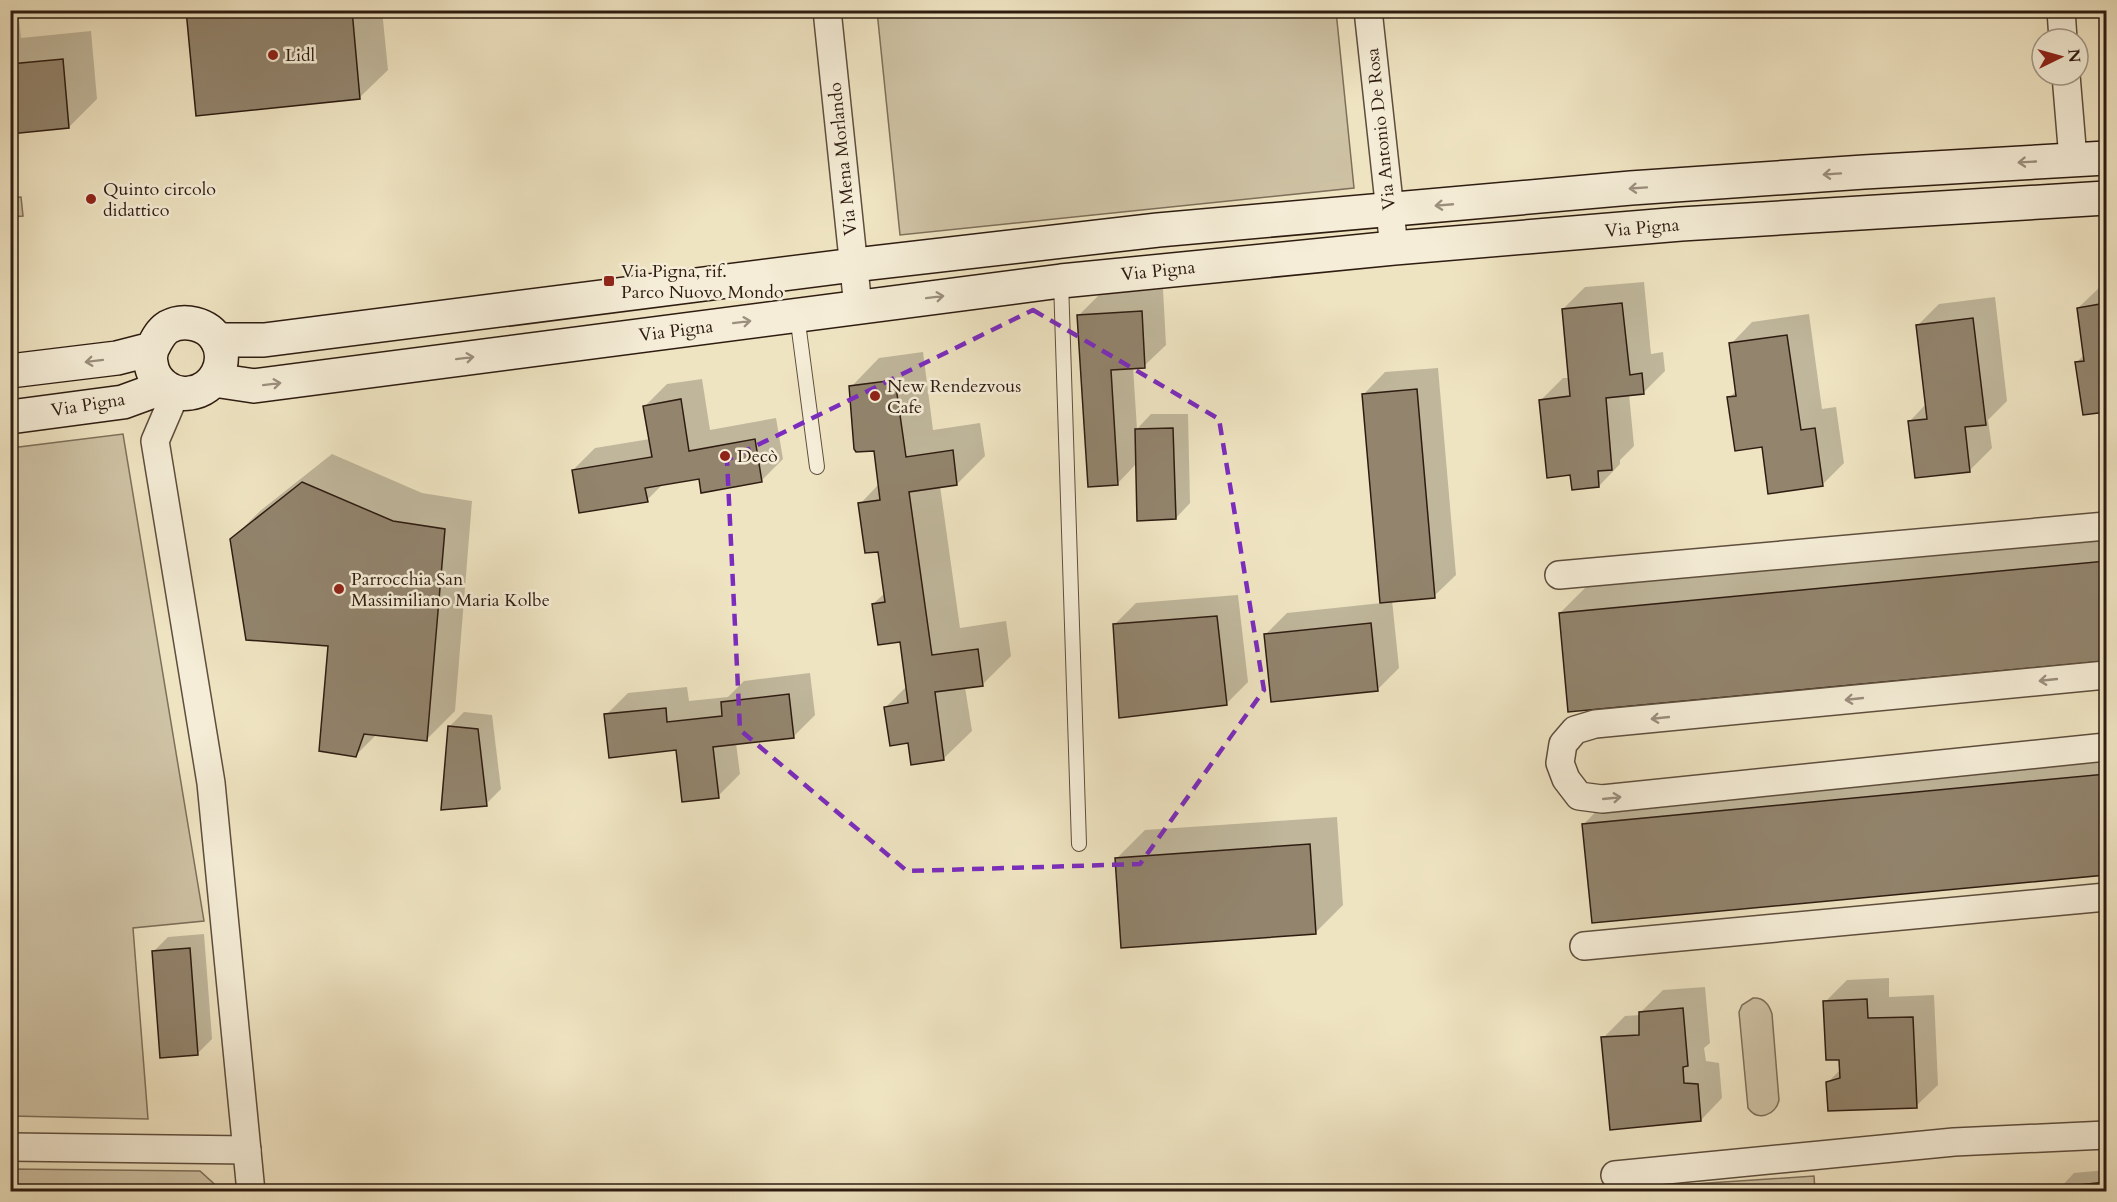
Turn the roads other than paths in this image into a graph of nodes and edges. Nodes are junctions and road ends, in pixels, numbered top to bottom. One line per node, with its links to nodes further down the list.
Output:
1 (827, 10): 11 (street, Via Mena Morlando)
2 (1368, 10): 9 (street, Via Antonio De Rosa)
3 (2061, 10): 4 (street)
4 (2062, 27)
5 (2067, 87): 7 (street)
6 (2106, 158): 7 (main road)
7 (2073, 159): 9 (main road, one-way to 9)
8 (2106, 198): 10 (main road, Via Pigna)
9 (1390, 210): 10 (street, Via Antonio De Rosa); 11 (main road)
10 (1394, 248): 12 (main road, Via Pigna)
11 (854, 265): 13 (street, Via Mena Morlando); 15 (main road)
12 (1061, 281): 13 (main road, Via Pigna, one-way to 12); 26 (lane)
13 (858, 307): 14 (main road, Via Pigna)
14 (797, 315): 18 (main road, Via Pigna, one-way to 14); 21 (lane)
15 (217, 340): 16 (main road); 18 (main road)
16 (152, 349): 17 (main road, one-way to 17); 19 (main road)
17 (10, 371)
18 (214, 380): 19 (main road)
19 (170, 390): 20 (main road, Via Pigna); 31 (street)
20 (10, 417)
21 (817, 467)
22 (2106, 526): 23 (street)
23 (1559, 575)
24 (2106, 675): 25 (street, one-way to 25)
25 (2106, 747)
26 (1079, 844)
27 (2106, 897): 28 (street)
28 (1584, 946)
29 (2106, 1135): 32 (street)
30 (10, 1147): 31 (street)
31 (247, 1150): 33 (street)
32 (1615, 1175)
33 (251, 1191)

